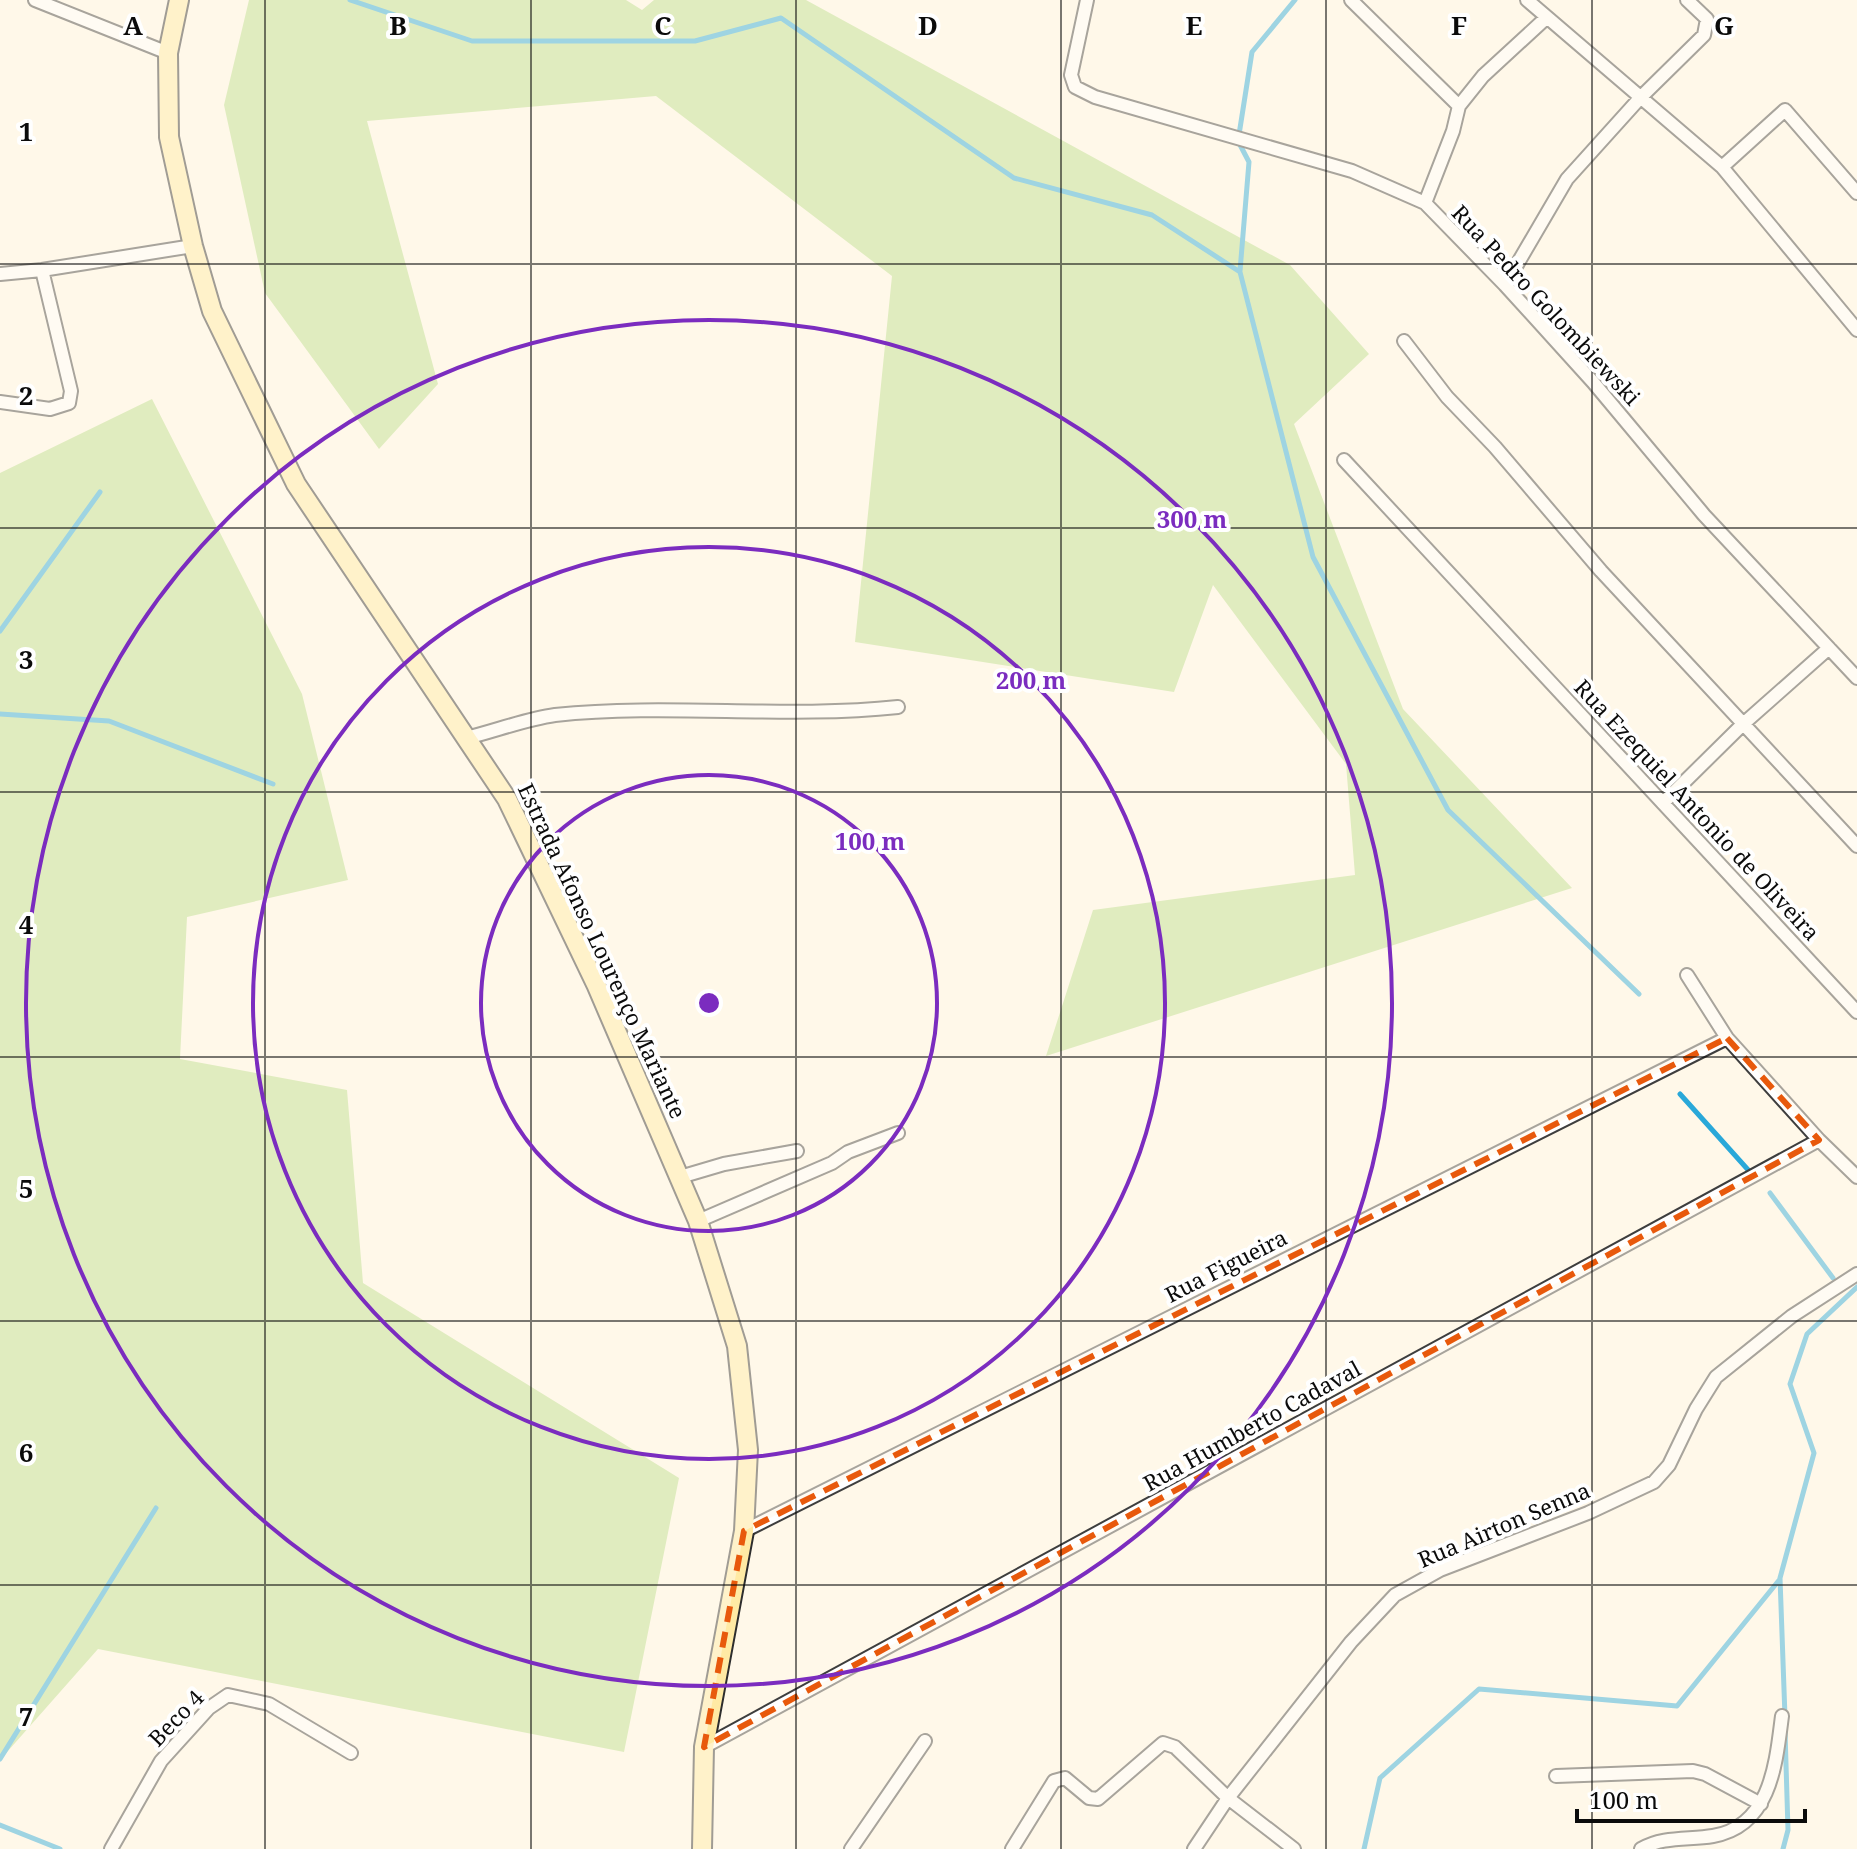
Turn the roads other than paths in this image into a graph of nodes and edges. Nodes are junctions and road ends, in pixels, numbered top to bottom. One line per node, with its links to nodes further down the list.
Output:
1 (35, 0): 8 (street)
2 (179, 0): 8 (main road, Estrada Afonso Lourenço Mariante)
3 (1087, 0): 13 (street, Rua Pedro Golombiewski)
4 (1351, 0): 10 (street)
5 (1527, 0): 7 (street)
6 (1687, 0): 9 (street)
7 (1546, 18): 9 (street); 10 (street)
8 (168, 53): 14 (main road, Estrada Afonso Lourenço Mariante)
9 (1640, 98): 11 (street); 17 (street)
10 (1459, 106): 13 (street)
11 (1722, 167): 12 (street); 18 (street)
12 (1857, 193)
13 (1425, 203): 17 (street, Rua Pedro Golombiewski)
14 (193, 246): 15 (street); 26 (main road, Estrada Afonso Lourenço Mariante)
15 (42, 270): 16 (street); 20 (street)
16 (0, 274)
17 (1505, 285): 22 (street, Rua Pedro Golombiewski)
18 (1857, 330)
19 (1404, 341): 25 (street)
20 (0, 402)
21 (1344, 460): 27 (street, Rua Ezequiel Antonio de Oliveira)
22 (1829, 648): 23 (street, Rua Pedro Golombiewski); 25 (street)
23 (1857, 678)
24 (898, 707): 26 (street)
25 (1742, 725): 27 (street); 28 (street)
26 (466, 738): 35 (main road, Estrada Afonso Lourenço Mariante)
27 (1664, 802): 30 (street, Rua Ezequiel Antonio de Oliveira)
28 (1857, 846)
29 (1687, 975): 31 (street)
30 (1857, 1012)
31 (1727, 1038): 33 (street); 39 (street, Rua Figueira)
32 (898, 1133): 37 (street)
33 (1819, 1140): 36 (street); 42 (street, Rua Humberto Cadaval)
34 (797, 1151): 35 (street)
35 (680, 1177): 37 (main road, Estrada Afonso Lourenço Mariante)
36 (1857, 1177)
37 (698, 1221): 39 (main road, Estrada Afonso Lourenço Mariante)
38 (1857, 1274): 45 (street, Rua Airton Senna)
39 (744, 1531): 42 (main road, Estrada Afonso Lourenço Mariante)
40 (1782, 1716): 46 (street)
41 (925, 1741): 50 (street)
42 (704, 1747): 49 (main road, Estrada Afonso Lourenço Mariante)
43 (351, 1753): 48 (street, Beco 4)
44 (1556, 1776): 46 (street)
45 (1228, 1798): 51 (street); 52 (street, Rua Airton Senna); 53 (street)
46 (1761, 1804): 47 (street)
47 (1678, 1844): 54 (street)
48 (111, 1849)
49 (702, 1849)
50 (851, 1849)
51 (1012, 1849)
52 (1194, 1849)
53 (1294, 1849)
54 (1641, 1849)

